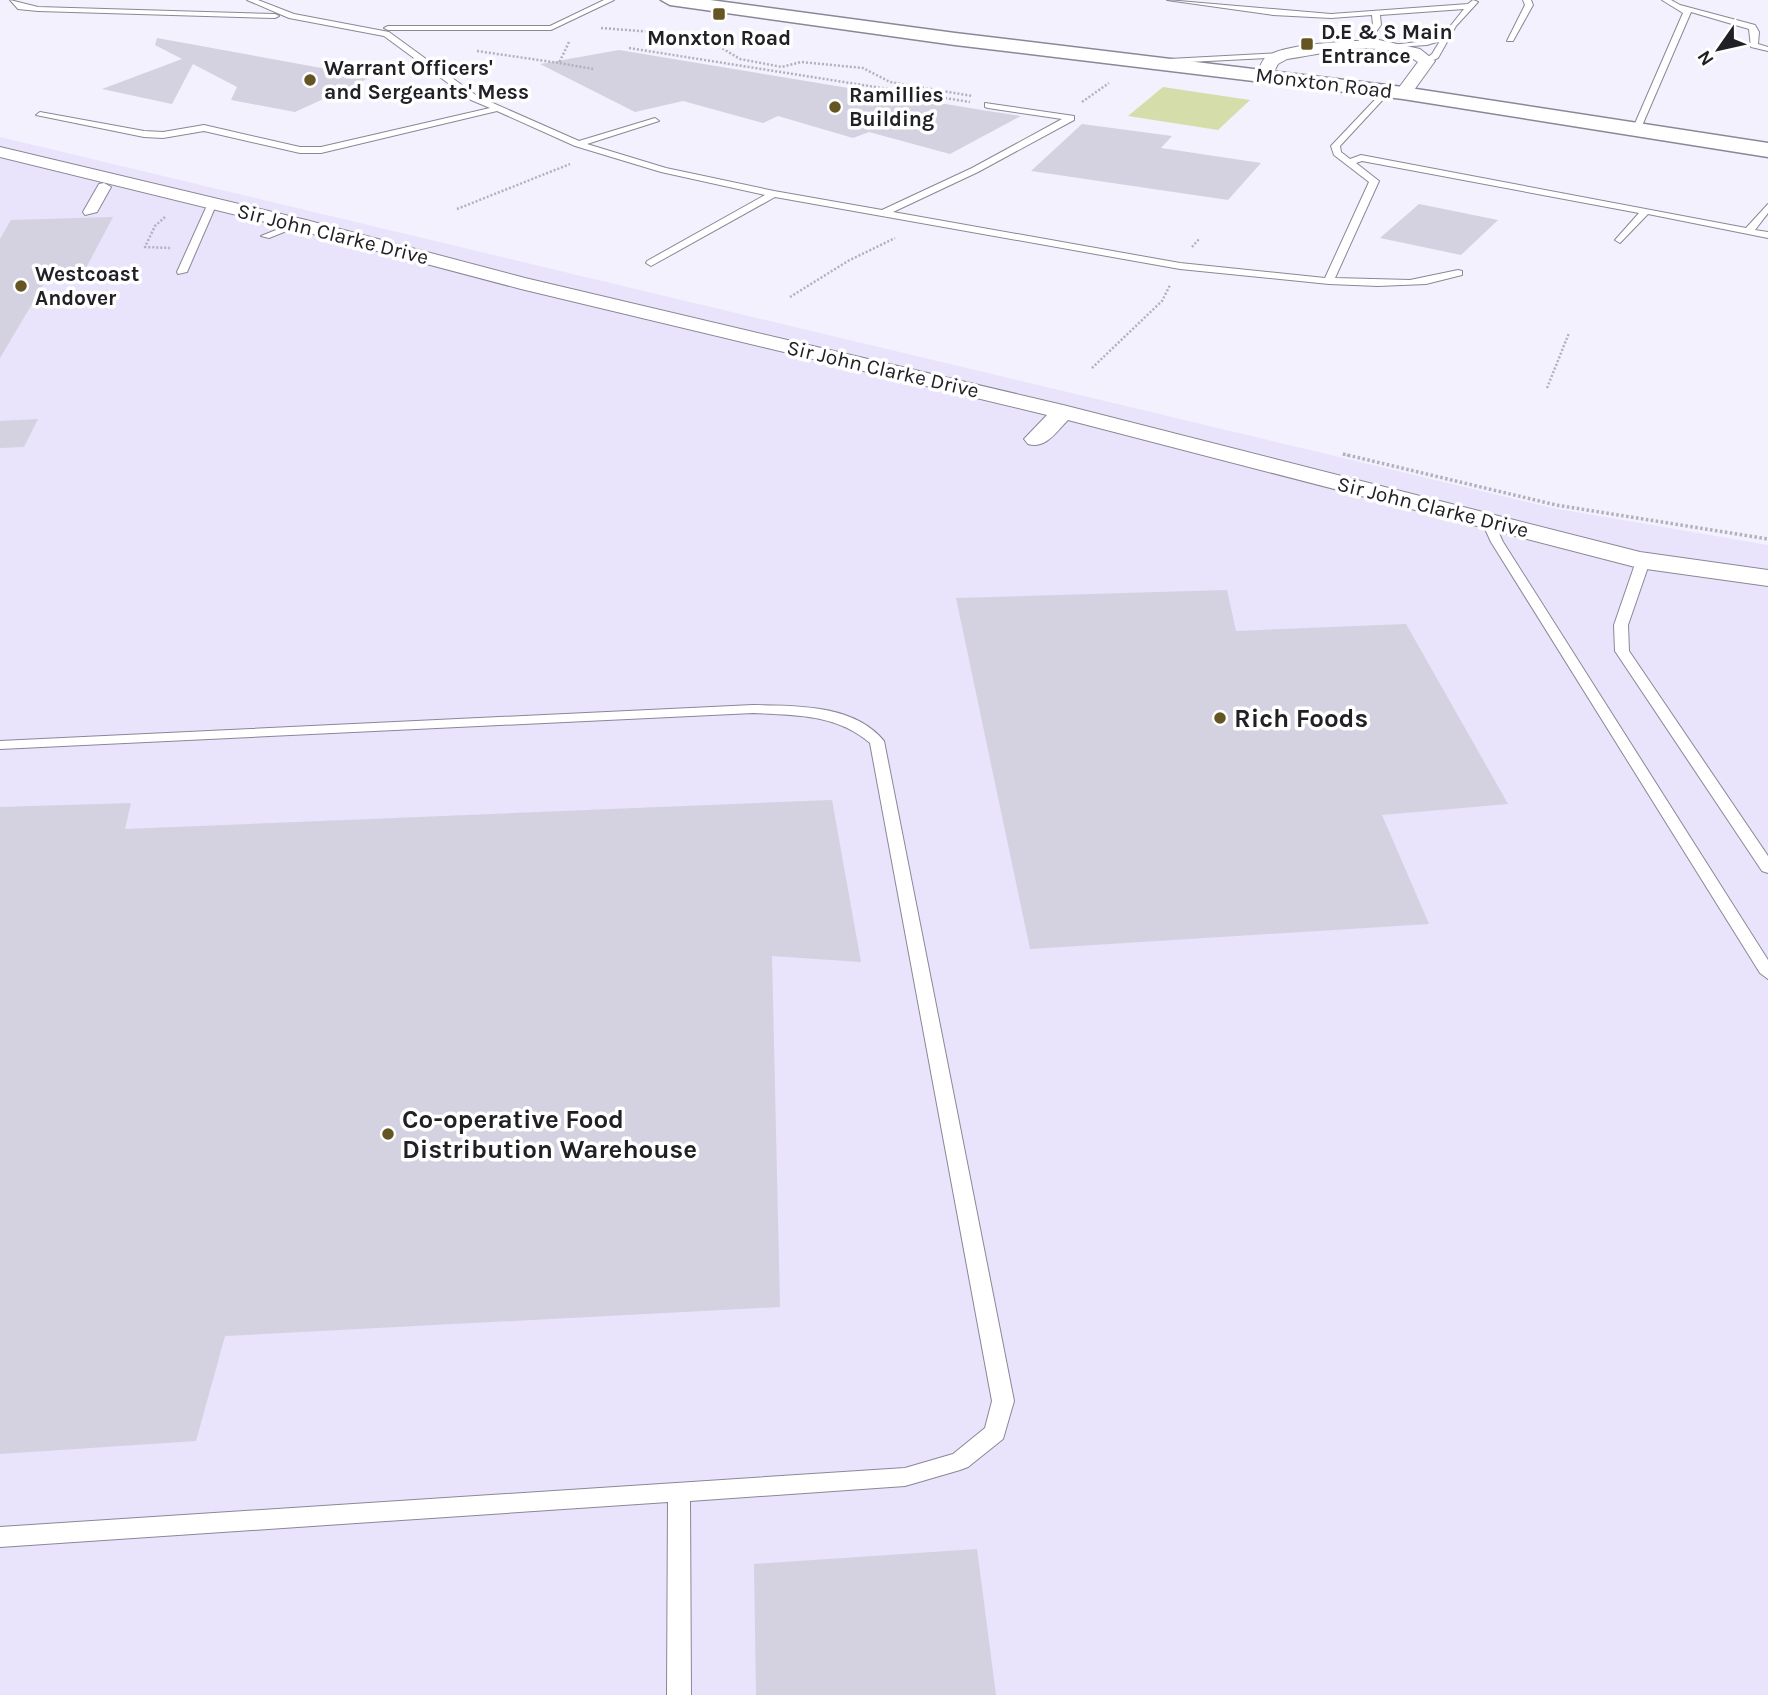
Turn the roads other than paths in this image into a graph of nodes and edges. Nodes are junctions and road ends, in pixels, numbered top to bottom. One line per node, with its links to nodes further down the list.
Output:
1 (14, 0): 13 (lane)
2 (251, 0): 15 (lane)
3 (610, 0): 18 (lane)
4 (670, 0): 25 (street, Monxton Road)
5 (1171, 0): 14 (lane)
6 (1247, 0): 14 (lane)
7 (1527, 0): 20 (lane)
8 (1666, 0): 12 (lane)
9 (1474, 3): 16 (lane); 19 (lane)
10 (143, 4): 13 (lane)
11 (239, 4): 15 (lane)
12 (1682, 7): 23 (lane); 33 (lane)
13 (105, 11): 17 (lane)
14 (1273, 13): 16 (lane)
15 (286, 14): 17 (lane)
16 (1376, 14): 22 (lane)
17 (353, 27): 30 (lane)
18 (388, 29)
19 (1446, 36): 21 (lane); 26 (lane)
20 (1510, 39)
21 (1396, 45): 22 (street); 26 (street)
22 (1364, 46): 24 (street)
23 (1768, 49)
24 (1283, 55): 25 (lane); 27 (street)
25 (1132, 60): 27 (street, Monxton Road)
26 (1427, 61): 28 (street)
27 (1264, 76): 28 (street, Monxton Road)
28 (1395, 92): 33 (street, Monxton Road); 37 (lane)
29 (988, 105): 44 (lane)
30 (496, 109): 31 (lane); 34 (lane)
31 (40, 115)
32 (655, 121): 34 (lane)
33 (1637, 128): 35 (street, Monxton Road)
34 (578, 144): 39 (lane)
35 (1768, 150)
36 (5, 157): 40 (street, Sir John Clarke Drive)
37 (1349, 162): 42 (lane); 53 (lane)
38 (104, 187): 43 (street)
39 (774, 194): 44 (lane); 50 (lane)
40 (212, 203): 45 (street, Sir John Clarke Drive); 51 (lane)
41 (1768, 207): 46 (lane)
42 (1646, 211): 46 (lane); 49 (lane)
43 (90, 212)
44 (884, 213): 53 (lane)
45 (299, 224): 48 (lane); 54 (street, Sir John Clarke Drive)
46 (1749, 231): 47 (lane)
47 (1768, 234)
48 (266, 236)
49 (1620, 240)
50 (651, 263)
51 (182, 272)
52 (1458, 273): 53 (lane)
53 (1329, 281)
54 (1063, 412): 55 (street); 56 (street, Sir John Clarke Drive)
55 (1036, 439)
56 (1487, 520): 57 (street, Sir John Clarke Drive); 61 (lane)
57 (1640, 563): 58 (street, Sir John Clarke Drive); 60 (lane)
58 (1768, 578)
59 (0, 745): 62 (lane)
60 (1768, 868)
61 (1768, 972)
62 (679, 1492): 63 (lane); 64 (lane)
63 (0, 1537)
64 (679, 1695)

